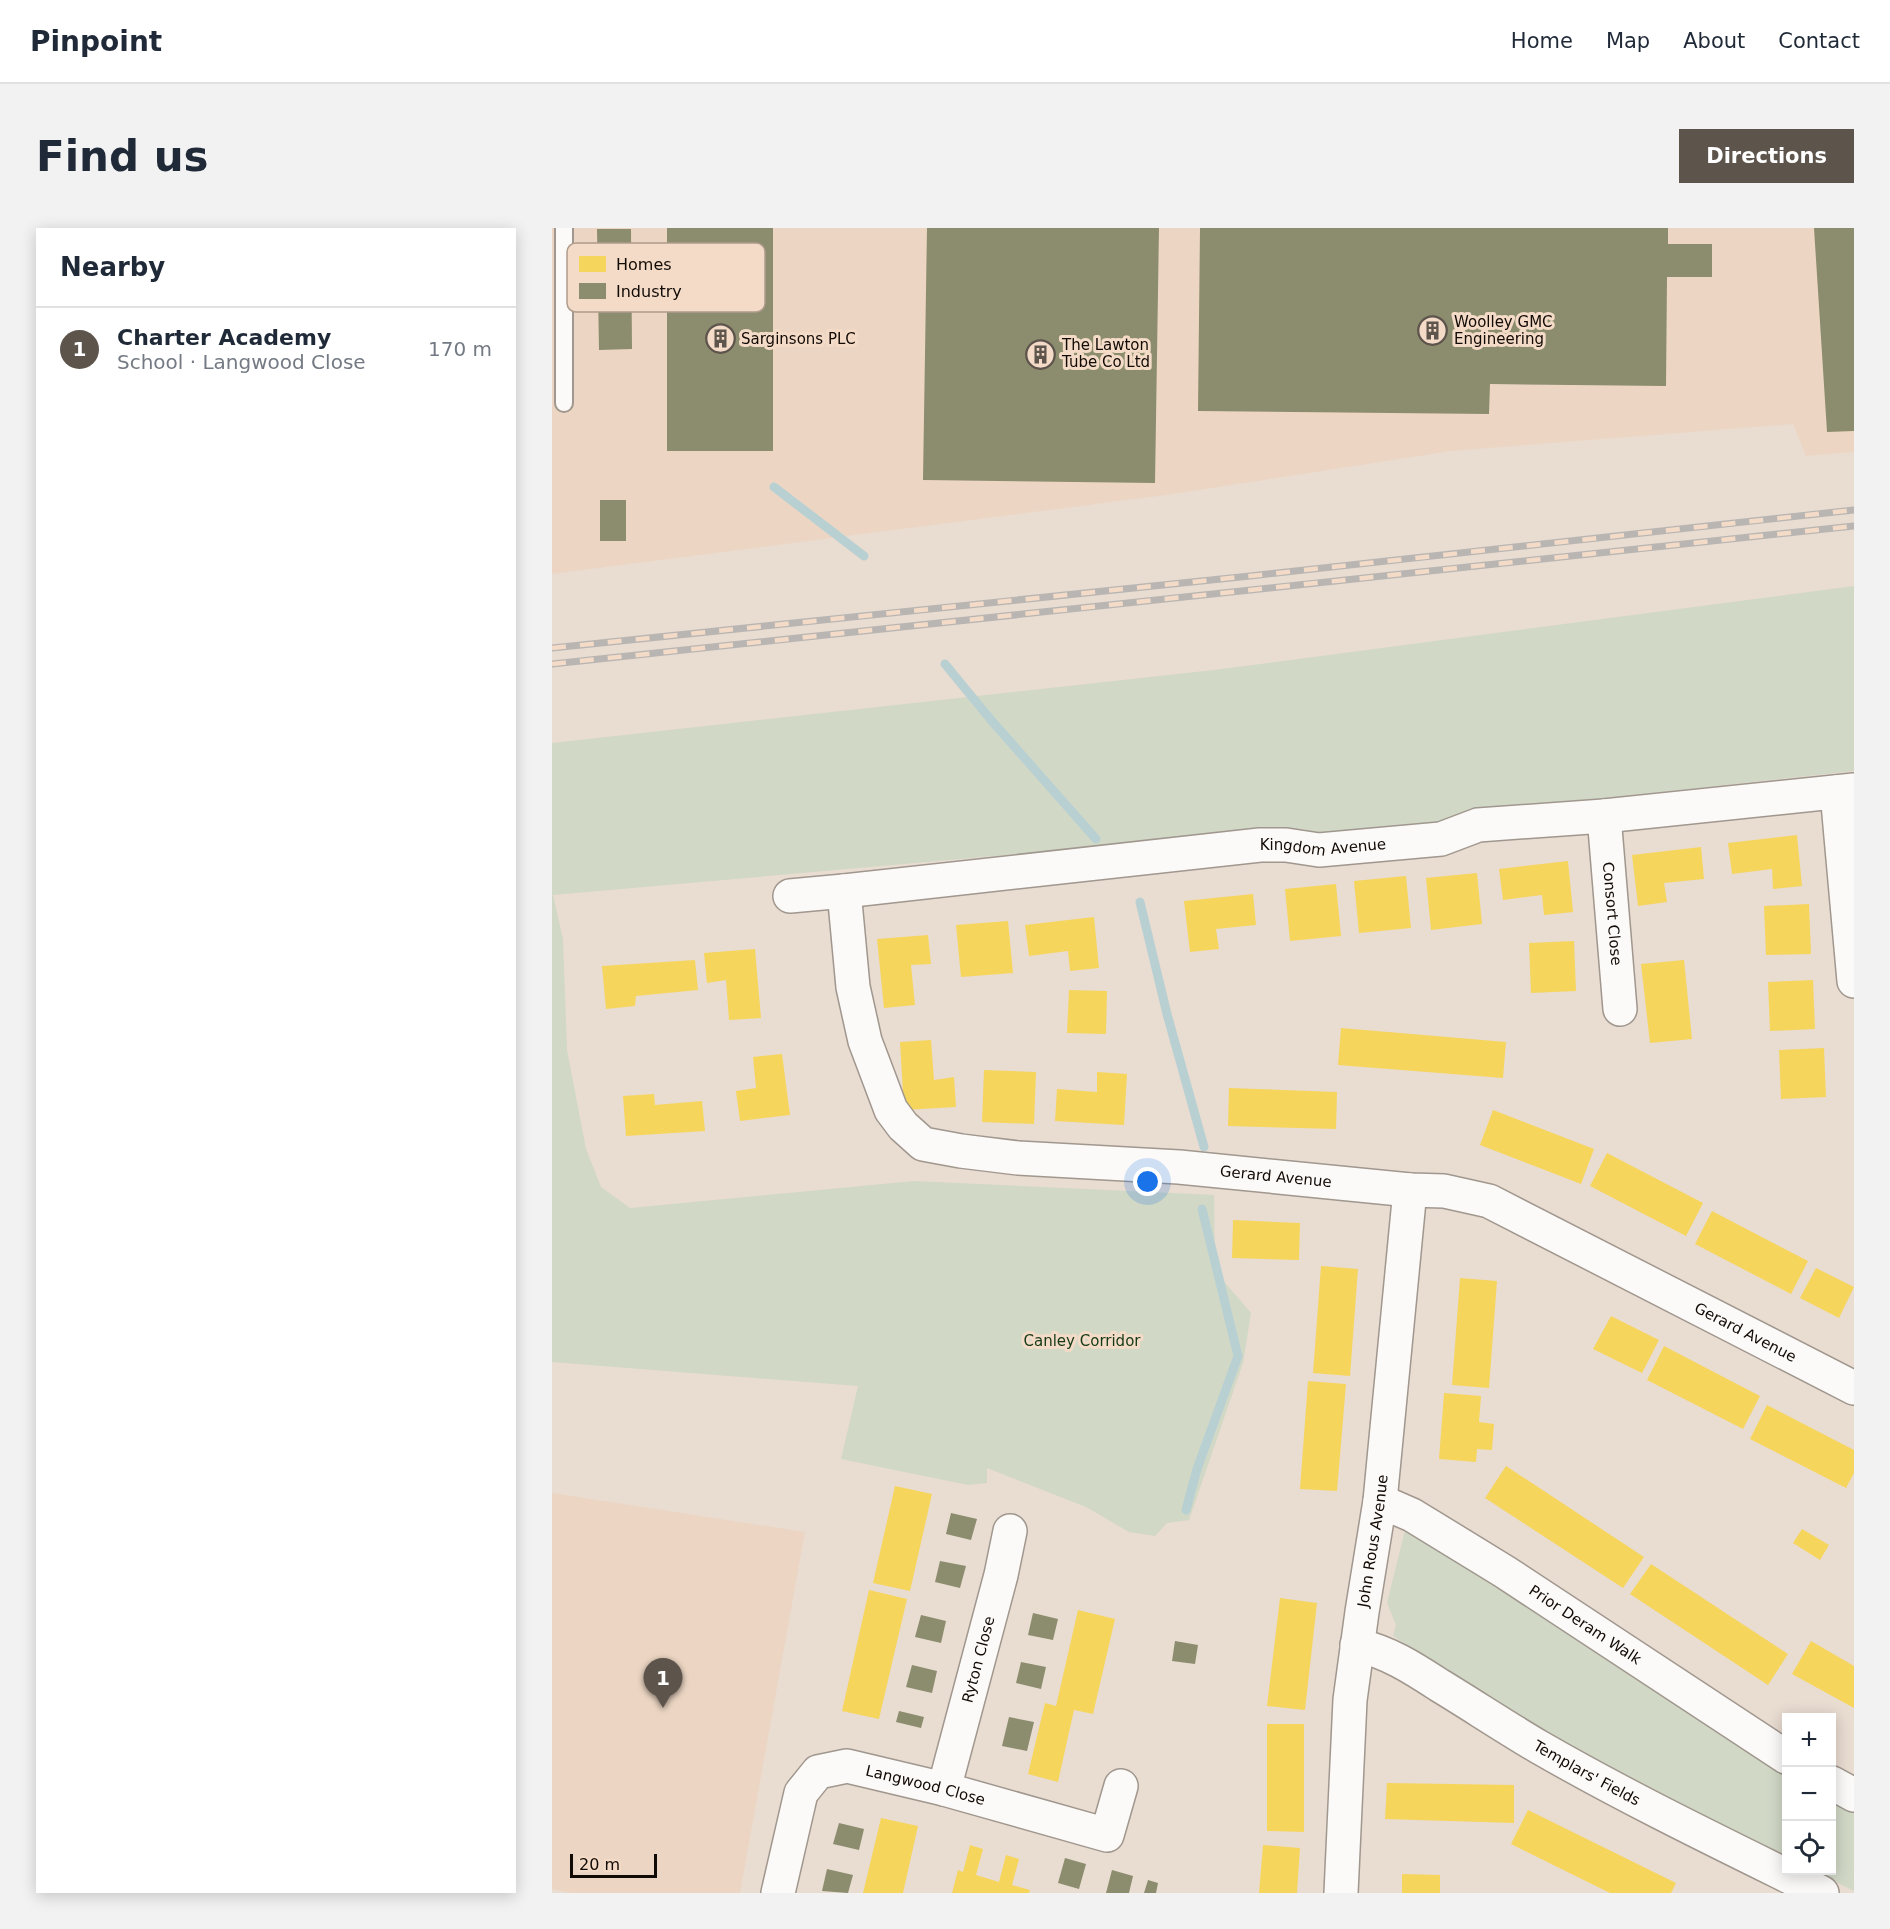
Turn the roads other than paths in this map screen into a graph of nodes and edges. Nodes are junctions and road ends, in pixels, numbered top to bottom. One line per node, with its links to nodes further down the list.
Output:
1 (564, 228): 2 (lane)
2 (564, 403)
3 (1846, 791): 4 (street, Kingdom Avenue); 7 (street)
4 (1604, 816): 5 (street, Kingdom Avenue); 8 (street, Consort Close)
5 (844, 891): 6 (street, Kingdom Avenue); 9 (street, Gerard Avenue)
6 (790, 896)
7 (1854, 981)
8 (1620, 1009)
9 (1410, 1190): 10 (street, Gerard Avenue); 11 (street, John Rous Avenue)
10 (1854, 1388)
11 (1380, 1501): 13 (street, John Rous Avenue); 14 (street, Prior Deram Walk)
12 (1010, 1531): 17 (street, Ryton Close)
13 (1357, 1645): 20 (street, John Rous Avenue); 21 (street, Templars' Fields)
14 (1782, 1754)
15 (1836, 1785): 18 (street)
16 (1120, 1786): 17 (street, Langwood Close)
17 (944, 1789): 19 (street, Langwood Close)
18 (1854, 1796)
19 (778, 1893)
20 (1341, 1893)
21 (1822, 1893)

